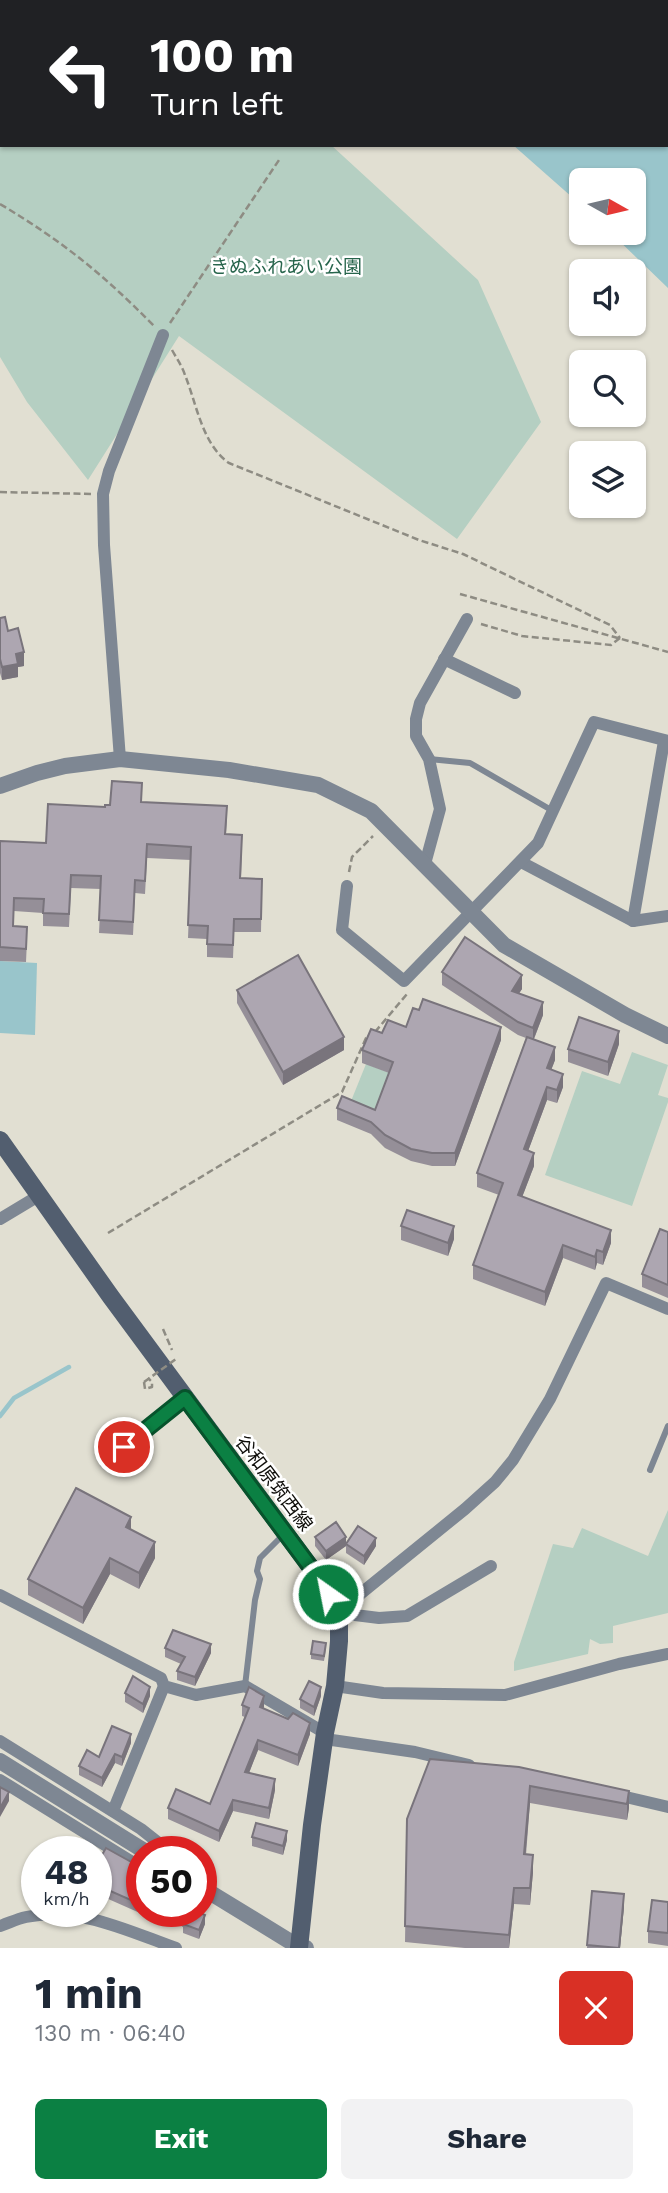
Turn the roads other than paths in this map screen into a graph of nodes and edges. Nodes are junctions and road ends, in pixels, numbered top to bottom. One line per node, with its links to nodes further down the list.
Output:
1 (163, 335): 7 (street)
2 (467, 619): 3 (street)
3 (444, 659): 4 (street); 6 (street)
4 (515, 693)
5 (666, 741): 9 (street); 15 (street)
6 (429, 759): 9 (lane); 11 (street)
7 (120, 760): 8 (street); 11 (street)
8 (0, 786)
9 (553, 811): 10 (street)
10 (521, 862): 13 (street); 15 (street)
11 (425, 864): 13 (street)
12 (346, 886): 13 (street)
13 (469, 912): 16 (street)
14 (668, 916): 15 (street)
15 (633, 921)
16 (668, 1036)
17 (0, 1140): 18 (main road, 谷和原筑西線)
18 (40, 1195): 19 (street); 21 (main road, 谷和原筑西線)
19 (0, 1219)
20 (668, 1309): 28 (street)
21 (185, 1398): 23 (lane); 25 (main road, 谷和原筑西線)
22 (668, 1426): 24 (lane)
23 (103, 1464)
24 (650, 1470)
25 (285, 1533): 28 (main road, 谷和原筑西線); 31 (lane)
26 (491, 1566): 28 (street)
27 (0, 1595): 30 (street)
28 (337, 1611): 32 (main road)
29 (668, 1654): 32 (street)
30 (164, 1686): 31 (street); 40 (street)
31 (245, 1686): 33 (street)
32 (335, 1686): 33 (main road)
33 (325, 1736): 36 (street); 49 (main road)
34 (0, 1741): 40 (street)
35 (0, 1762): 43 (street)
36 (477, 1766)
37 (0, 1780): 41 (street)
38 (602, 1791): 39 (street)
39 (668, 1807)
40 (113, 1811): 42 (street)
41 (81, 1836)
42 (150, 1836)
43 (126, 1840)
44 (217, 1896): 49 (street)
45 (21, 1918): 47 (street)
46 (112, 1924): 48 (street)
47 (0, 1926)
48 (176, 1948)
49 (301, 1948)

